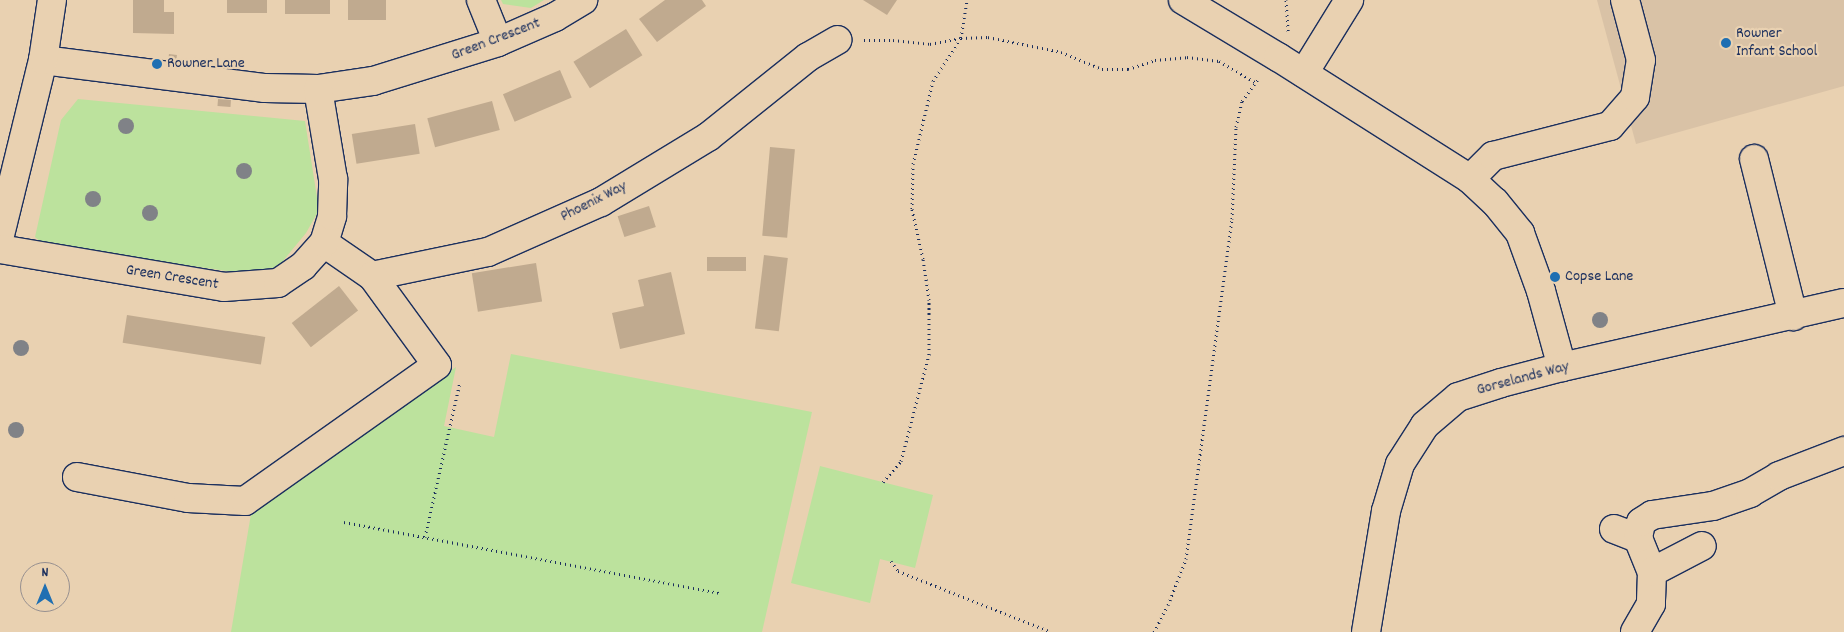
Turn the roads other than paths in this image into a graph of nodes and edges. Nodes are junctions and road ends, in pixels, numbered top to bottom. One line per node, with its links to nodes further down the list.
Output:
1 (52, 0): 9 (street)
2 (481, 0): 8 (street)
3 (583, 0): 8 (street, Green Crescent)
4 (1183, 0): 10 (street)
5 (1349, 0): 10 (street)
6 (1625, 0): 13 (street)
7 (837, 40): 17 (street, Phoenix Way)
8 (498, 42): 11 (street, Green Crescent)
9 (43, 60): 11 (street, Green Crescent); 14 (street)
10 (1304, 73): 13 (street)
11 (318, 89): 15 (street, Green Crescent)
12 (1754, 159): 19 (street)
13 (1470, 179): 20 (street)
14 (0, 235)
15 (324, 243): 16 (street, Green Crescent); 17 (street)
16 (0, 249)
17 (372, 276): 22 (street)
18 (1844, 303): 19 (street, Gorselands Way)
19 (1794, 316): 20 (street, Gorselands Way)
20 (1562, 368): 25 (street, Gorselands Way)
21 (1844, 451): 24 (street)
22 (77, 477)
23 (1702, 546): 24 (street)
24 (1652, 572): 26 (street)
25 (1366, 632)
26 (1635, 632)

